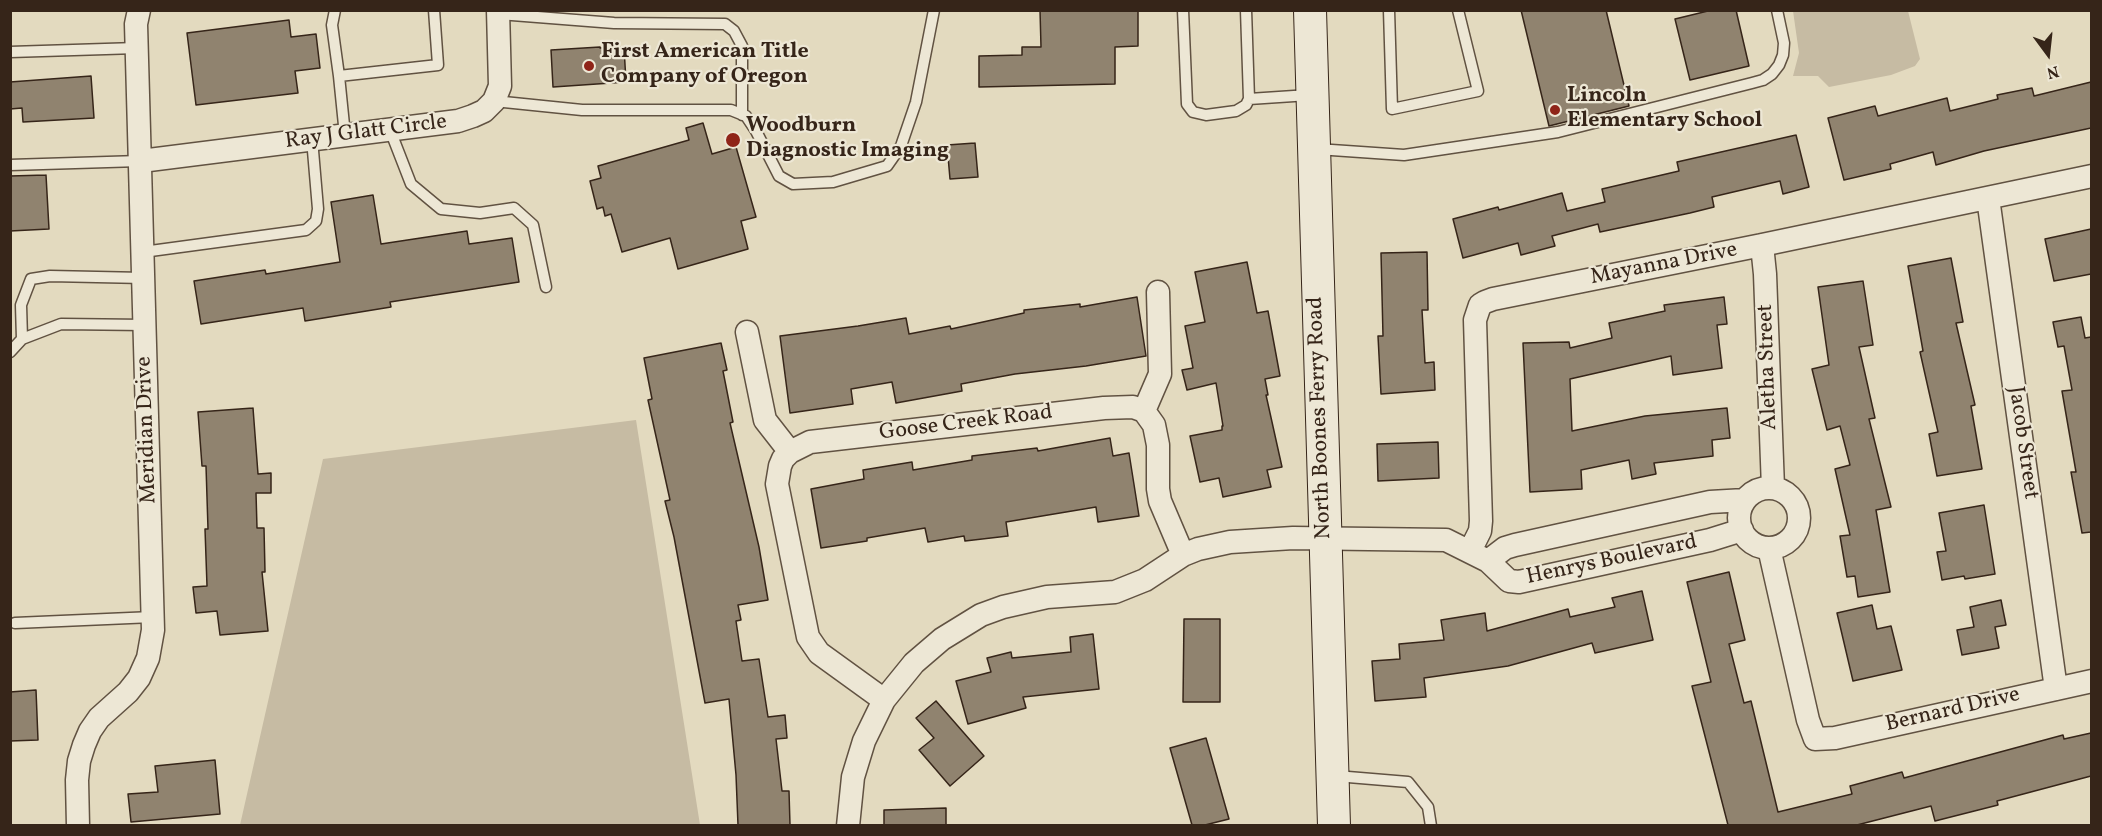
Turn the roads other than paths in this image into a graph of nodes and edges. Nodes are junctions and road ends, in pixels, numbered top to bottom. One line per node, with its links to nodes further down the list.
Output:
1 (139, 10): 12 (street, Meridian Drive)
2 (335, 10): 14 (lane)
3 (434, 10): 14 (lane)
4 (934, 10): 18 (lane)
5 (1182, 10): 16 (lane)
6 (1246, 10): 16 (lane)
7 (1310, 10): 15 (main road, North Boones Ferry Road)
8 (1389, 10): 9 (lane)
9 (1458, 10)
10 (1777, 10): 22 (lane)
11 (499, 12): 17 (street); 18 (lane)
12 (137, 48): 13 (lane); 23 (street, Meridian Drive)
13 (10, 52)
14 (339, 76): 20 (lane)
15 (1312, 95): 16 (lane); 22 (main road, North Boones Ferry Road)
16 (1249, 99)
17 (494, 101): 18 (lane); 19 (street, Ray J Glatt Circle)
18 (742, 114)
19 (390, 130): 20 (street, Ray J Glatt Circle); 30 (lane)
20 (345, 135): 21 (street, Ray J Glatt Circle)
21 (312, 139): 23 (street, Ray J Glatt Circle); 28 (lane)
22 (1313, 149): 41 (main road, North Boones Ferry Road)
23 (141, 161): 24 (lane); 28 (street, Meridian Drive)
24 (10, 165)
25 (2091, 176): 26 (street, Mayanna Drive)
26 (1988, 198): 27 (street, Mayanna Drive); 48 (street, Jacob Street)
27 (1762, 245): 38 (street, Aletha Street); 44 (street, Mayanna Drive)
28 (143, 252): 29 (street, Meridian Drive)
29 (144, 278): 32 (street, Meridian Drive); 34 (lane)
30 (546, 287)
31 (1158, 292): 36 (street)
32 (145, 331): 34 (lane); 45 (street, Meridian Drive)
33 (747, 332): 37 (street)
34 (22, 339): 35 (lane)
35 (10, 352)
36 (1144, 411): 37 (street, Goose Creek Road); 43 (street)
37 (790, 452): 49 (street)
38 (1773, 488): 39 (street); 42 (street)
39 (1745, 500): 40 (street); 44 (street, Henrys Boulevard)
40 (1742, 530): 42 (street); 44 (street, Henrys Boulevard)
41 (1325, 538): 43 (street, Henrys Boulevard); 44 (street, Henrys Boulevard); 50 (main road, North Boones Ferry Road)
42 (1769, 548): 48 (street, Bernard Drive)
43 (1183, 555): 49 (street, Henrys Boulevard)
44 (1479, 556)
45 (153, 617): 46 (lane); 51 (street, Meridian Drive)
46 (15, 623)
47 (2091, 681): 48 (street, Bernard Drive)
48 (2056, 689)
49 (884, 700): 52 (street, Henrys Boulevard)
50 (1332, 776): 53 (main road, North Boones Ferry Road); 54 (lane)
51 (78, 825)
52 (848, 825)
53 (1334, 825)
54 (1431, 825)

